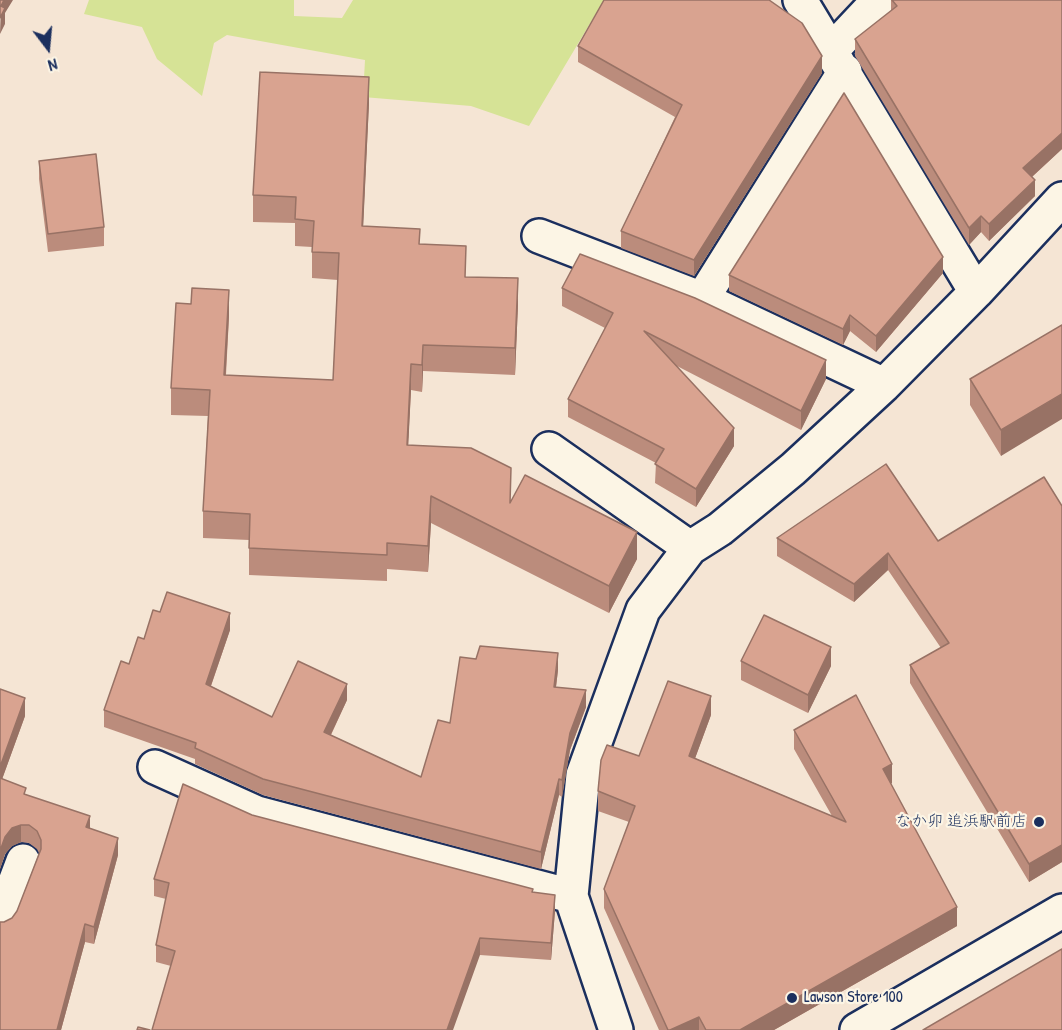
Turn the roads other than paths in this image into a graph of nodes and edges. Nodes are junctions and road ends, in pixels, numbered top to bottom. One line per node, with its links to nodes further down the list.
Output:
1 (801, 0): 3 (street)
2 (879, 0): 3 (street)
3 (839, 61): 6 (street); 7 (street)
4 (1062, 200): 6 (street)
5 (539, 236): 7 (street)
6 (976, 292): 8 (street)
7 (702, 299): 8 (street)
8 (884, 385): 10 (street)
9 (549, 449): 10 (street)
10 (690, 548): 13 (street)
11 (155, 767): 13 (street)
12 (23, 861): 15 (street)
13 (571, 896): 16 (street)
14 (1062, 911): 17 (street)
15 (0, 922)
16 (616, 1030)
17 (857, 1030)

